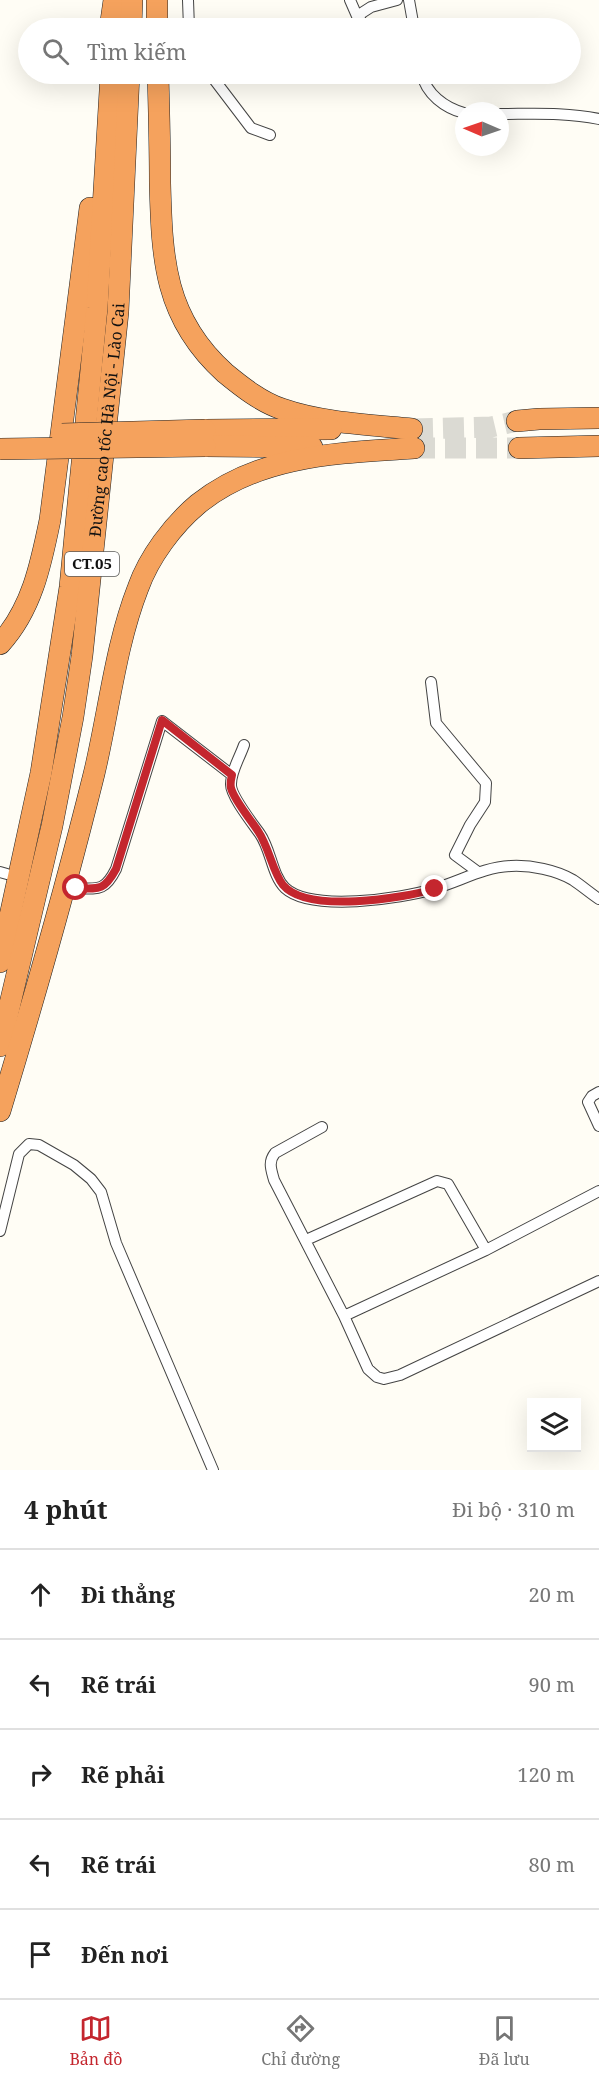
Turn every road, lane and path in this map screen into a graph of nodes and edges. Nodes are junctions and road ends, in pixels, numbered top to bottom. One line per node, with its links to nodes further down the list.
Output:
1 (114, 0): 9 (highway)
2 (132, 0): 10 (highway)
3 (157, 0): 11 (highway)
4 (188, 0): 12 (street)
5 (350, 0): 8 (street)
6 (397, 0): 8 (street)
7 (409, 0): 13 (street)
8 (357, 16)
9 (113, 18)
10 (131, 18)
11 (158, 18)
12 (189, 18)
13 (412, 18)
14 (104, 84): 32 (highway)
15 (110, 84): 39 (highway, Đường cao tốc Hà Nội - Lào Cai / CT.05)
16 (129, 84): 40 (highway, Đường cao tốc Hà Nội - Lào Cai / CT.05)
17 (158, 84): 28 (highway)
18 (218, 84): 23 (street)
19 (425, 84): 20 (street)
20 (455, 109)
21 (509, 114): 22 (street)
22 (599, 119)
23 (270, 135)
24 (599, 418): 25 (highway)
25 (517, 421)
26 (0, 435): 27 (highway, bridge)
27 (205, 438): 28 (highway); 31 (highway, bridge)
28 (413, 439): 42 (highway)
29 (599, 447): 30 (highway)
30 (519, 448)
31 (0, 449)
32 (0, 644)
33 (431, 682): 36 (street)
34 (244, 745): 35 (street)
35 (232, 775): 36 (street); 37 (street)
36 (478, 872): 38 (street)
37 (76, 888)
38 (599, 899)
39 (0, 962)
40 (0, 1046)
41 (599, 1092): 43 (street)
42 (0, 1111)
43 (599, 1126)
44 (322, 1127): 47 (street)
45 (599, 1191): 48 (street)
46 (0, 1231): 51 (street)
47 (306, 1240): 48 (street); 50 (street)
48 (486, 1250): 50 (street)
49 (599, 1281): 50 (street)
50 (344, 1316)
51 (213, 1470)

